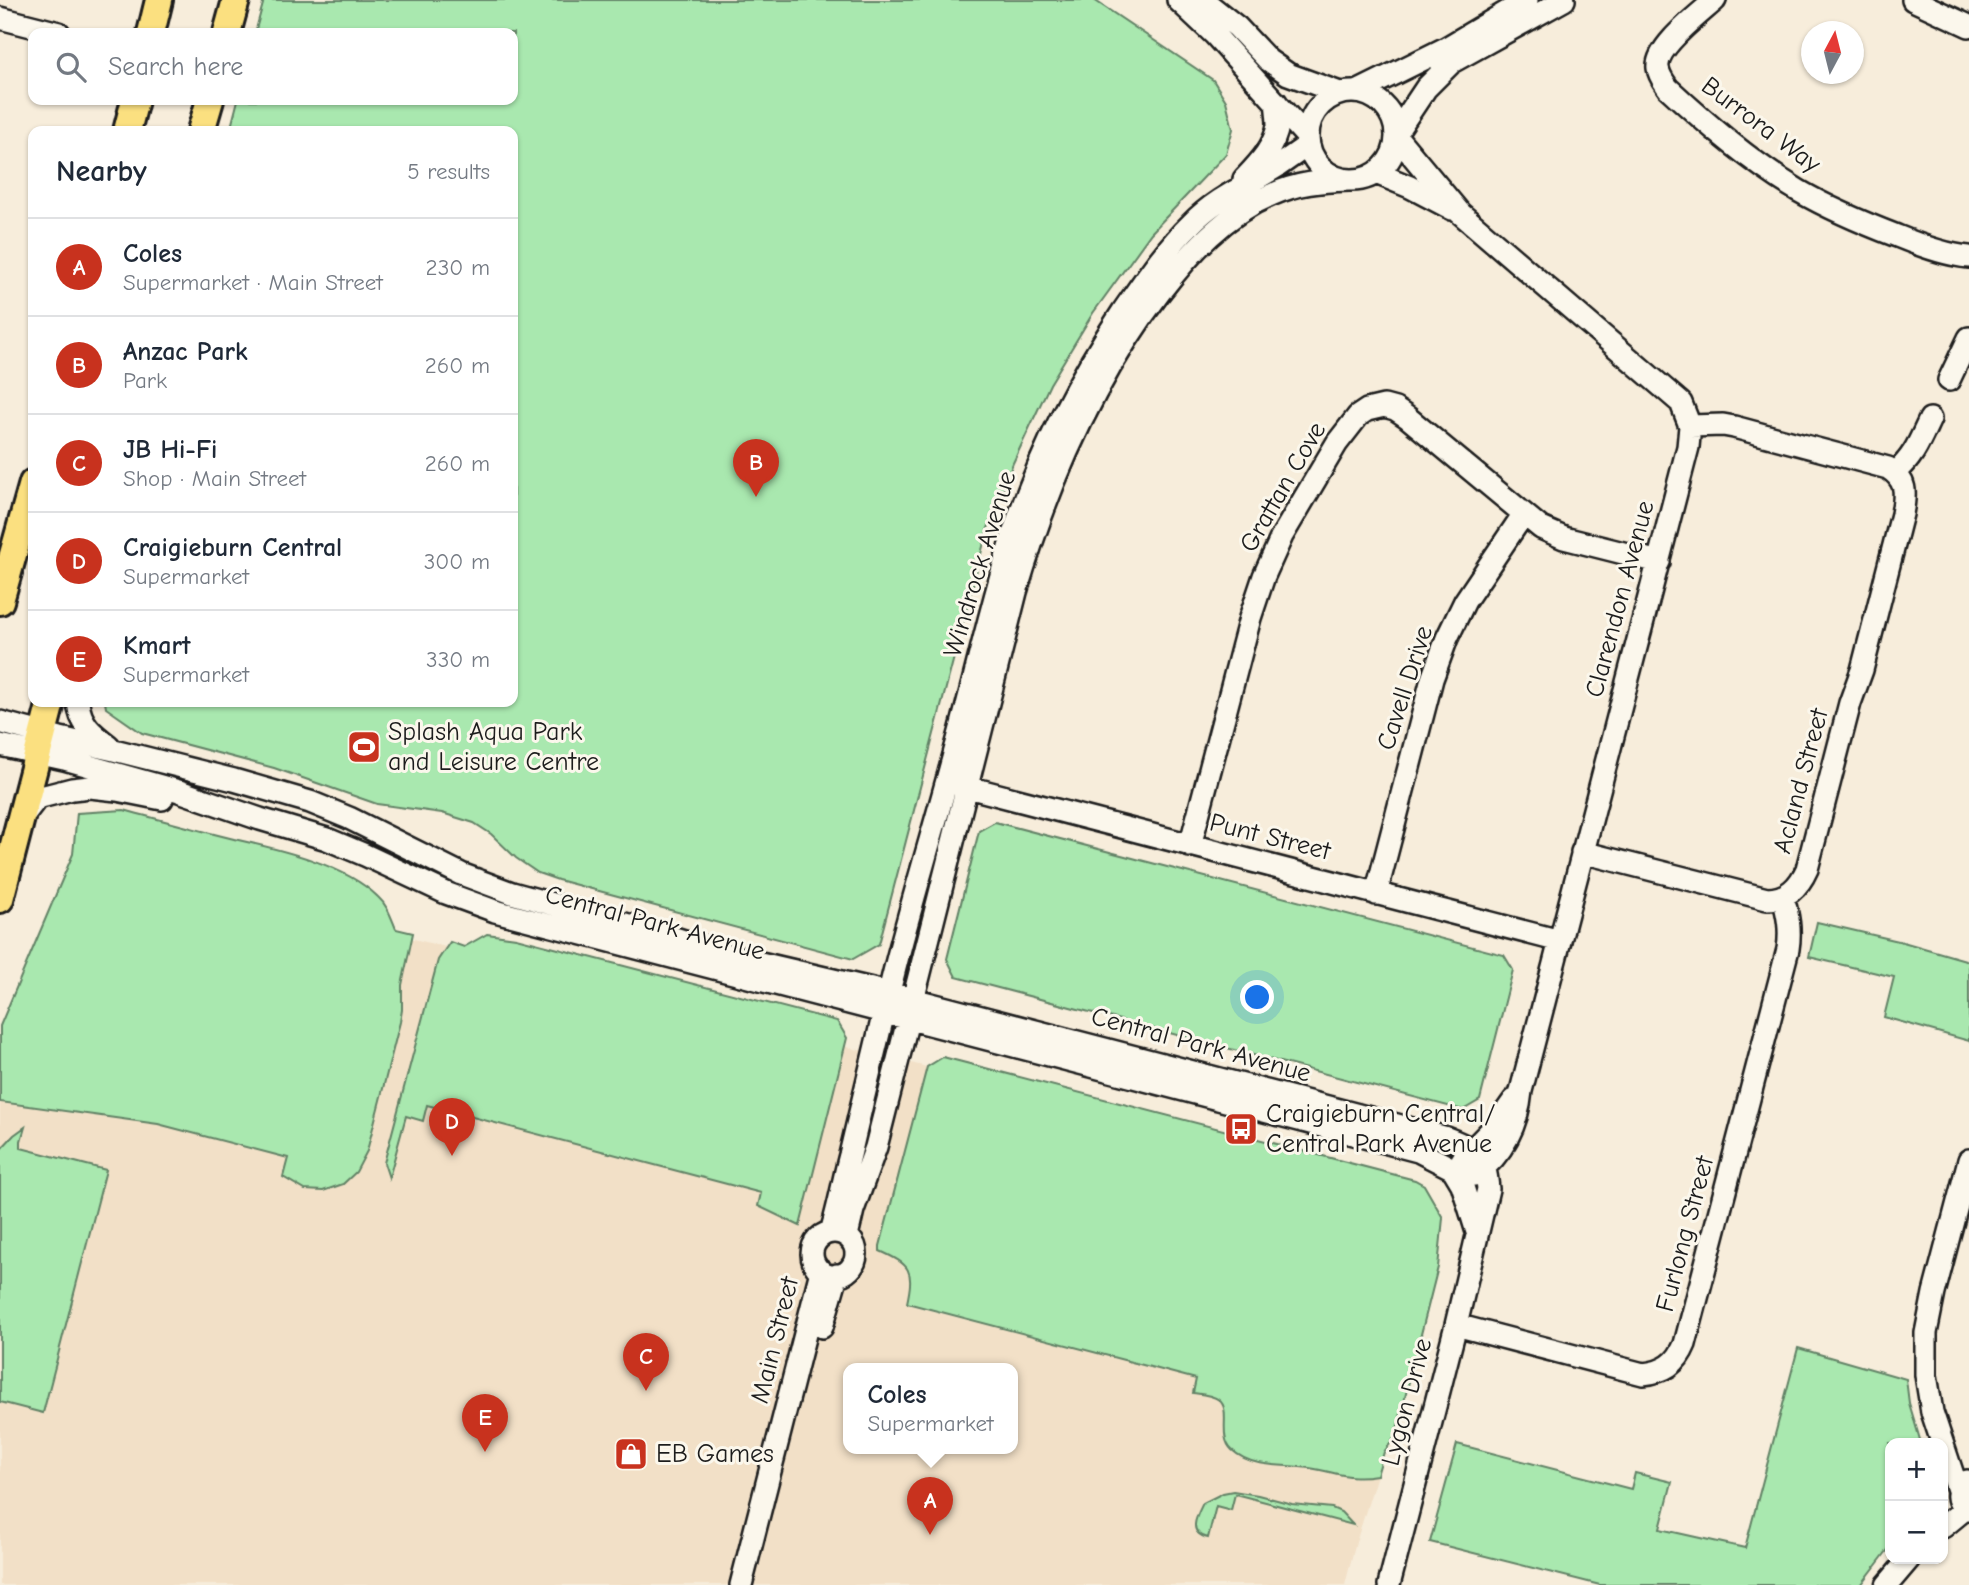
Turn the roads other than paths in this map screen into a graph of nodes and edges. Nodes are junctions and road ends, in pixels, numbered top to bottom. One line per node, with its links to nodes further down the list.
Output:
1 (159, 0): 12 (main road)
2 (236, 0): 13 (main road)
3 (1178, 0): 15 (street)
4 (1203, 0): 14 (street)
5 (1527, 0): 14 (street)
6 (1715, 0): 26 (street, Burrora Way)
7 (1913, 0): 10 (street)
8 (1555, 2): 20 (street)
9 (0, 18): 11 (street)
10 (1969, 26)
11 (39, 28)
12 (152, 28)
13 (228, 28)
14 (1349, 93): 20 (street); 21 (street)
15 (1276, 102): 21 (street); 24 (street)
16 (134, 105): 18 (main road)
17 (208, 105): 19 (main road)
18 (128, 126)
19 (202, 126)
20 (1396, 135): 22 (street); 25 (street)
21 (1308, 141): 23 (street); 24 (street, Windrock Avenue)
22 (1376, 173): 23 (street); 25 (street)
23 (1349, 180): 42 (street, Windrock Avenue)
24 (1234, 191): 42 (street, Windrock Avenue)
25 (1460, 213): 30 (street)
26 (1969, 257)
27 (1969, 338): 28 (street)
28 (1949, 380)
29 (1930, 419): 31 (street)
30 (1690, 426): 31 (street); 34 (street, Clarendon Avenue)
31 (1895, 472): 48 (street, Acland Street)
32 (28, 501): 35 (main road)
33 (1523, 514): 34 (street, Grattan Cove); 45 (street, Grattan Cove); 47 (street, Cavell Drive)
34 (1659, 562): 46 (street, Clarendon Avenue)
35 (0, 601)
36 (50, 707): 39 (main road)
37 (79, 707): 41 (street)
38 (0, 722): 39 (street, Central Park Avenue)
39 (41, 743): 40 (street, Central Park Avenue); 41 (street, Central Park Avenue); 43 (main road); 44 (street, Central Park Avenue)
40 (0, 746)
41 (114, 750): 51 (street, Central Park Avenue)
42 (957, 784): 45 (street, Punt Street); 51 (street, Windrock Avenue); 52 (street, Windrock Avenue)
43 (23, 816): 44 (street); 49 (main road)
44 (260, 819): 51 (street, Central Park Avenue)
45 (1190, 846): 47 (street, Punt Street)
46 (1582, 852): 48 (street); 50 (street, Clarendon Avenue)
47 (1376, 894): 50 (street, Punt Street)
48 (1783, 897): 62 (street, Furlong Street)
49 (0, 899)
50 (1560, 942): 53 (street, Clarendon Avenue)
51 (888, 1003): 52 (street, Central Park Avenue); 60 (street)
52 (911, 1009): 54 (street, Central Park Avenue); 57 (street, Central Park Avenue); 60 (street)
53 (1521, 1091): 54 (street, Clarendon Avenue); 56 (street, Clarendon Avenue)
54 (1472, 1150): 56 (street, Central Park Avenue); 57 (street, Clarendon Avenue)
55 (1969, 1160): 58 (street)
56 (1486, 1167): 57 (street, Clarendon Avenue); 59 (street)
57 (1457, 1177): 59 (street)
58 (1965, 1190): 63 (street)
59 (1477, 1232): 62 (street, Lygon Drive)
60 (839, 1234): 61 (street); 61 (street)
61 (829, 1273): 67 (street, Main Street); 68 (street, Main Street)
62 (1456, 1325): 69 (street, Lygon Drive)
63 (1964, 1494): 64 (street); 65 (street)
64 (1948, 1511)
65 (1948, 1519)
66 (1905, 1564): 70 (street)
67 (741, 1585)
68 (755, 1585)
69 (1389, 1585)
70 (1887, 1585)

